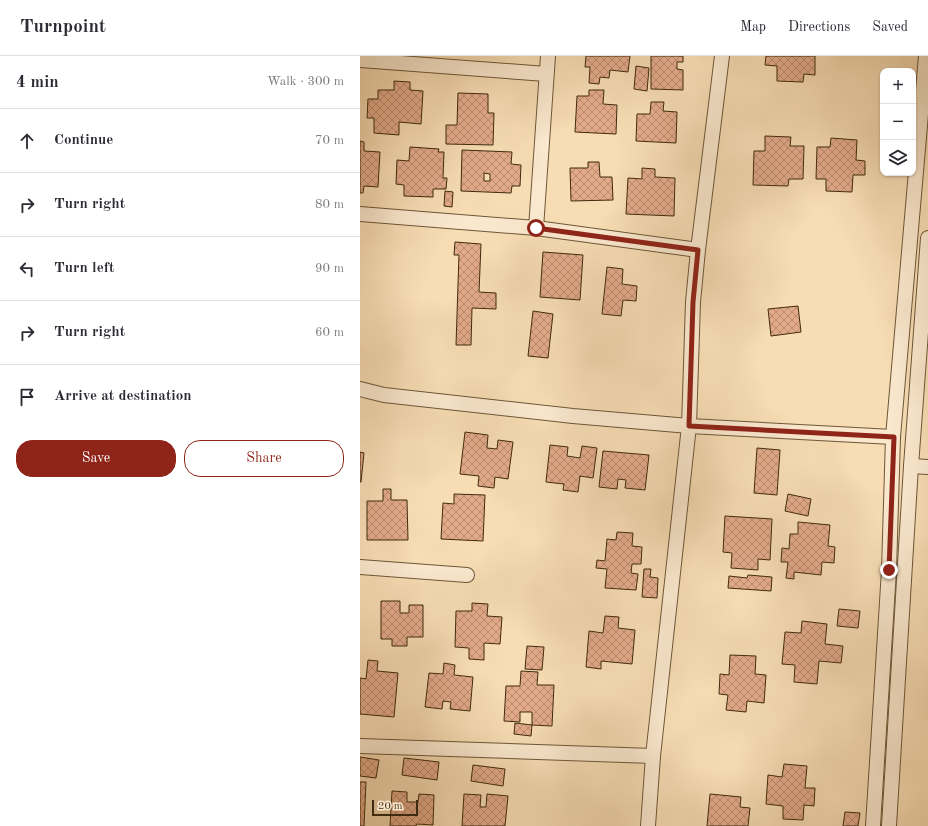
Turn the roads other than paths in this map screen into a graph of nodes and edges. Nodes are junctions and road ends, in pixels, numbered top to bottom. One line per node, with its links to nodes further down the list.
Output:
1 (548, 56): 5 (street)
2 (722, 56): 9 (street)
3 (926, 56): 12 (street)
4 (360, 60): 5 (street)
5 (546, 74): 7 (street)
6 (360, 214): 7 (street)
7 (536, 228): 9 (street)
8 (928, 238): 13 (street)
9 (698, 250): 11 (street)
10 (360, 389): 11 (street)
11 (689, 426): 12 (street); 18 (street)
12 (894, 437): 20 (street)
13 (911, 466): 14 (street); 21 (street)
14 (928, 467)
15 (360, 567): 16 (street)
16 (467, 575)
17 (360, 746): 18 (street)
18 (653, 756): 19 (street)
19 (648, 826)
20 (873, 826)
21 (889, 826)

